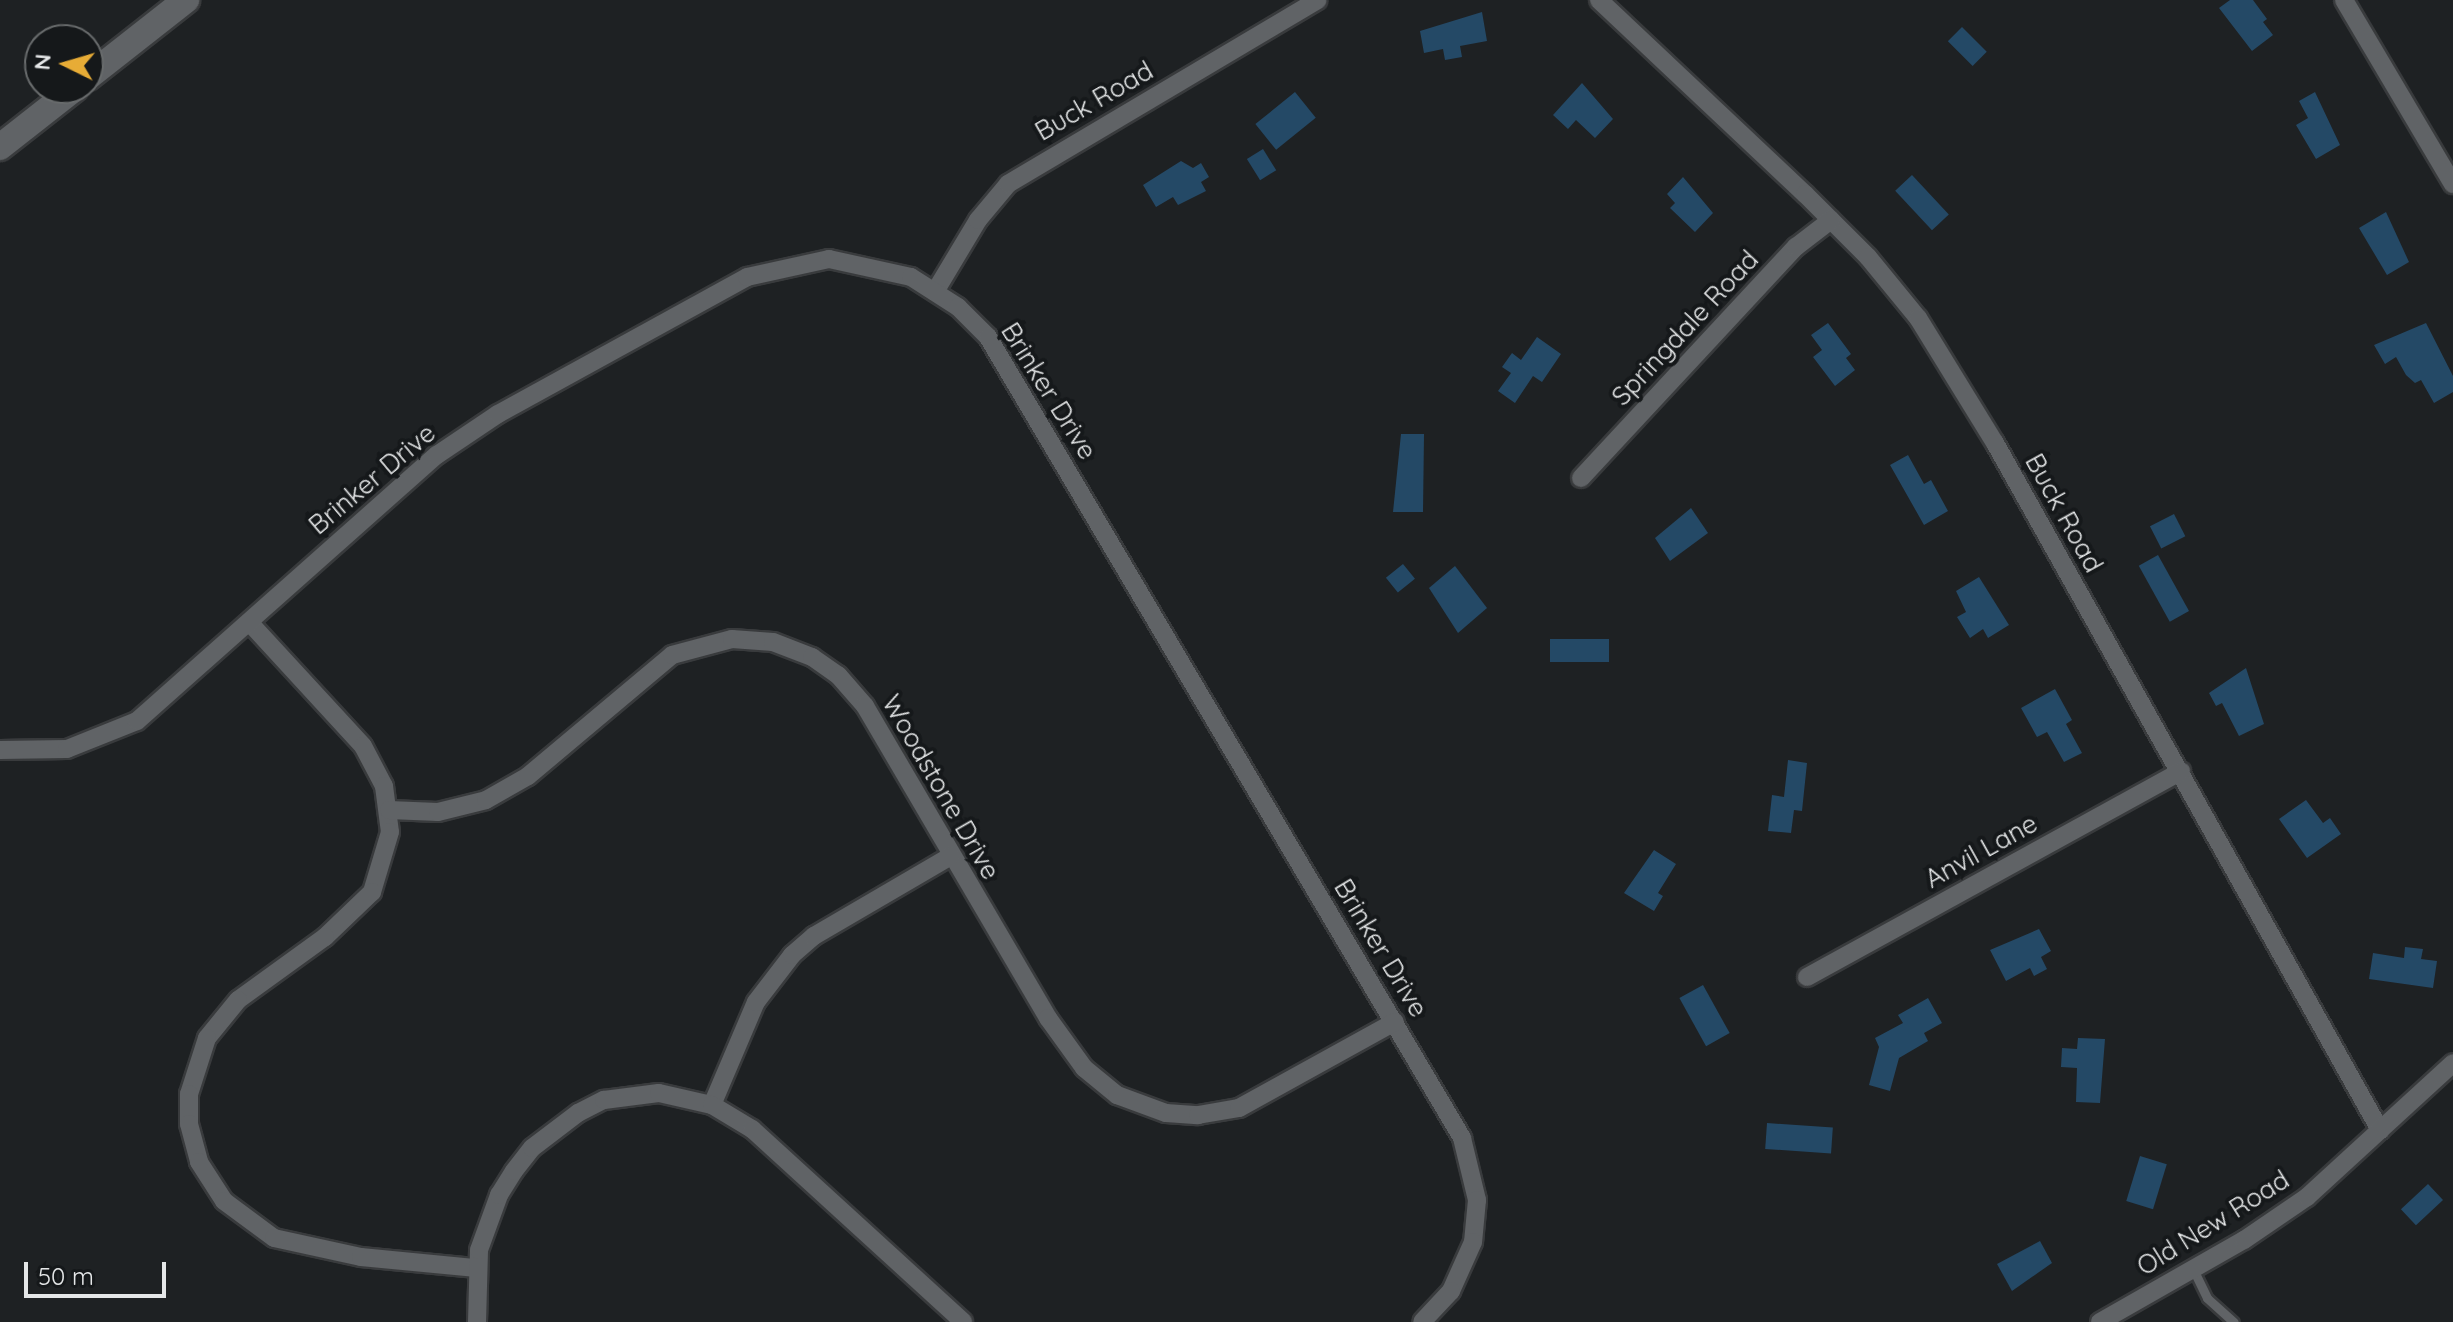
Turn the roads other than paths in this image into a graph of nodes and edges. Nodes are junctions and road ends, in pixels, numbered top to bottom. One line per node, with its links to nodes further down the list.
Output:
1 (186, 0): 5 (street)
2 (1318, 0): 10 (street, Buck Road)
3 (1599, 0): 9 (street, Buck Road)
4 (2344, 0): 8 (street)
5 (104, 64)
6 (55, 104): 7 (street)
7 (0, 147)
8 (2453, 184)
9 (1831, 220): 11 (street, Springdale Road); 14 (street, Buck Road)
10 (936, 290): 12 (street, Brinker Drive); 18 (street, Brinker Drive)
11 (1581, 478)
12 (249, 622): 13 (street, Brinker Drive); 15 (street)
13 (0, 750)
14 (2181, 771): 17 (street, Anvil Lane); 21 (street, Buck Road)
15 (389, 810): 16 (street, Woodstone Drive); 22 (street)
16 (951, 856): 18 (street, Woodstone Drive); 20 (street)
17 (1807, 977)
18 (1395, 1022): 26 (street, Brinker Drive)
19 (2453, 1063): 21 (street, Old New Road)
20 (712, 1105): 22 (street); 25 (street)
21 (2380, 1130): 23 (street, Old New Road)
22 (476, 1268): 24 (street)
23 (2193, 1269): 27 (street, Old New Road); 28 (lane)
24 (477, 1322)
25 (963, 1322)
26 (1422, 1322)
27 (2100, 1322)
28 (2234, 1322)

